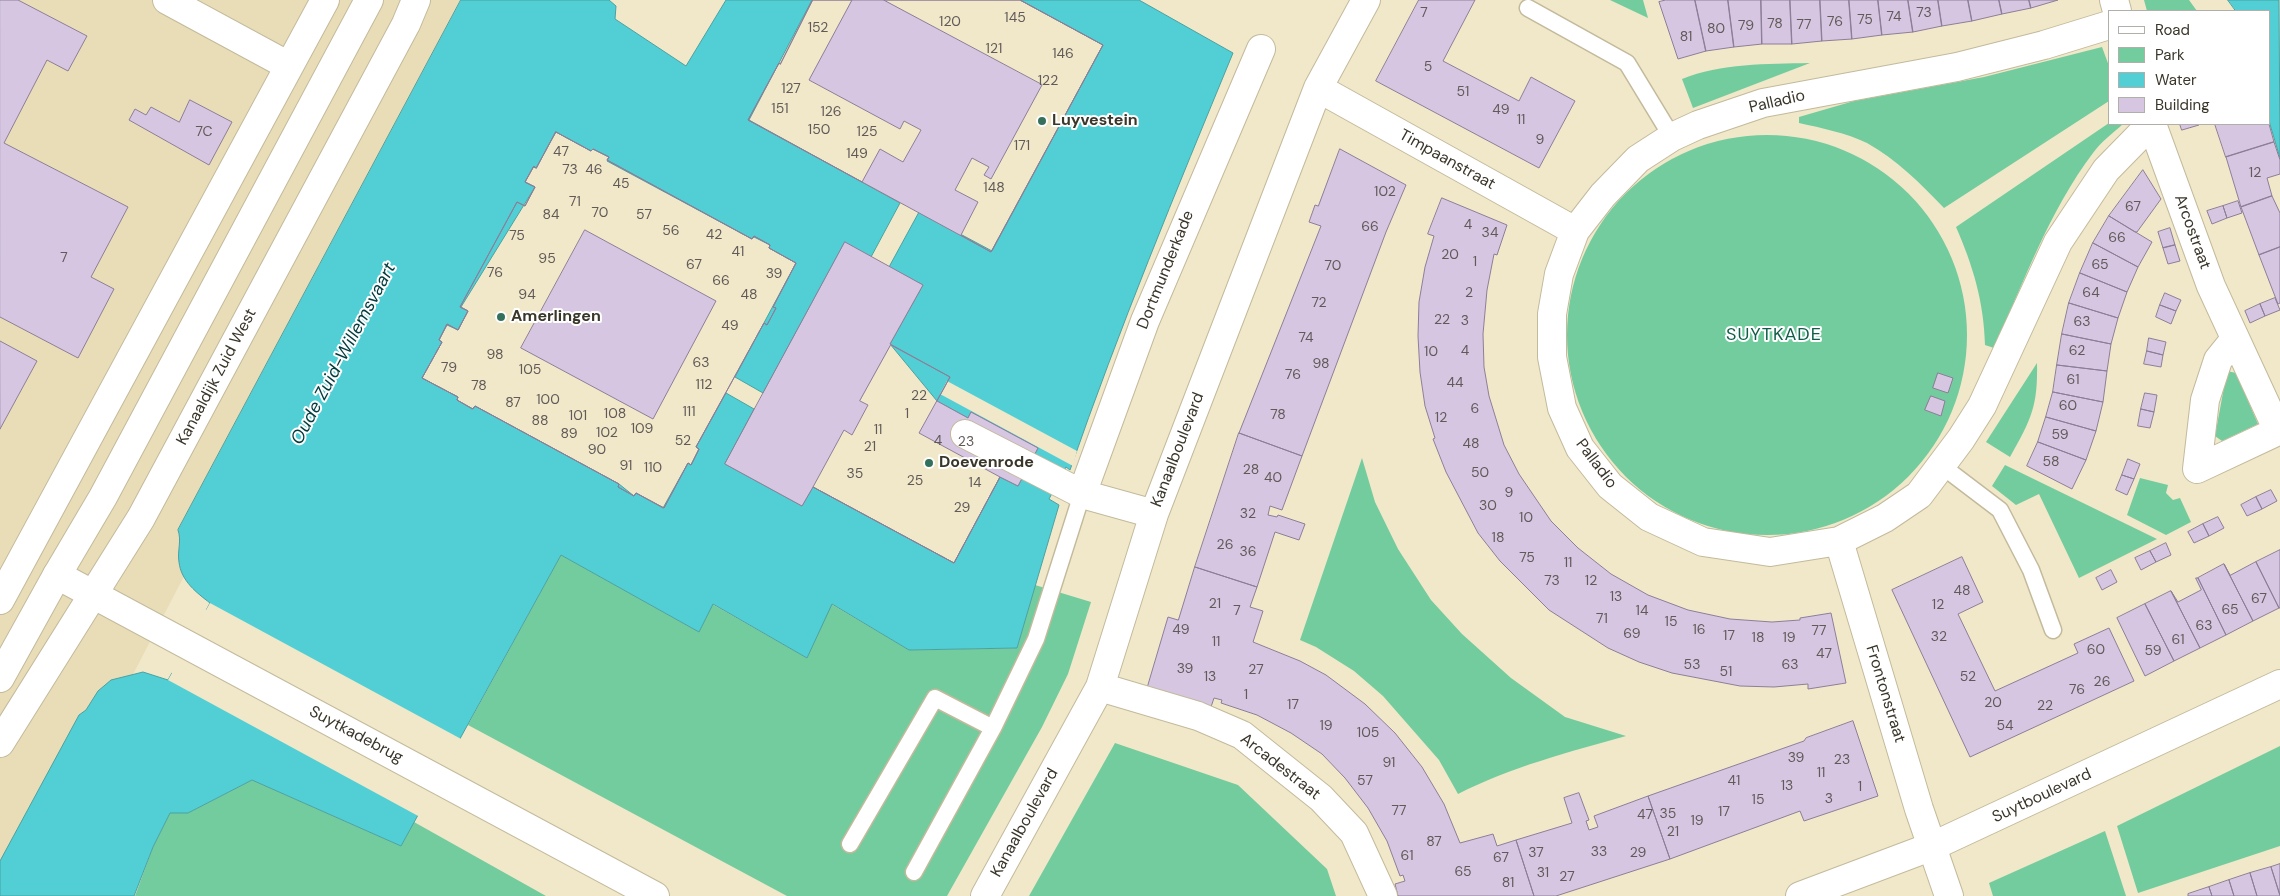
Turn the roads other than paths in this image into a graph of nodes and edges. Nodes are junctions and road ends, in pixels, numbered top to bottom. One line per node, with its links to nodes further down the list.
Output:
1 (167, 0): 9 (street)
2 (325, 0): 9 (street)
3 (369, 0): 21 (street)
4 (416, 0): 22 (street, Kanaaldijk Zuid West)
5 (1366, 0): 10 (street, Kanaalboulevard)
6 (1528, 8): 13 (lane)
7 (2108, 24): 13 (street, Palladio)
8 (1261, 49): 18 (street, Dortmunderkade)
9 (289, 66): 23 (street)
10 (1318, 88): 14 (street, Timpaanstraat); 19 (street, Kanaalboulevard)
11 (2151, 125): 17 (street, Palladio)
12 (2152, 125): 15 (street, Arcostraat)
13 (1672, 137): 14 (street, Palladio)
14 (1576, 231): 20 (street, Palladio)
15 (2235, 339)
16 (965, 434): 18 (street)
17 (1942, 466): 20 (street, Palladio); 24 (lane)
18 (1070, 488): 19 (street); 28 (lane)
19 (1154, 514): 27 (street, Kanaalboulevard)
20 (1839, 541): 31 (street, Frontonstraat)
21 (57, 575): 22 (street, Suytkadebrug); 25 (street)
22 (93, 596): 29 (street, Kanaaldijk Zuid West); 33 (street, Suytkadebrug)
23 (0, 600)
24 (2053, 630)
25 (0, 678)
26 (2280, 684): 31 (street, Suytboulevard)
27 (1100, 687): 34 (street, Kanaalboulevard); 35 (street, Arcadestraat)
28 (994, 728): 30 (lane); 32 (lane)
29 (0, 743)
30 (850, 844)
31 (1933, 846): 36 (street, Suytboulevard); 37 (street, Frontonstraat)
32 (914, 872)
33 (655, 896)
34 (985, 896)
35 (1383, 896)
36 (1800, 896)
37 (1949, 896)

